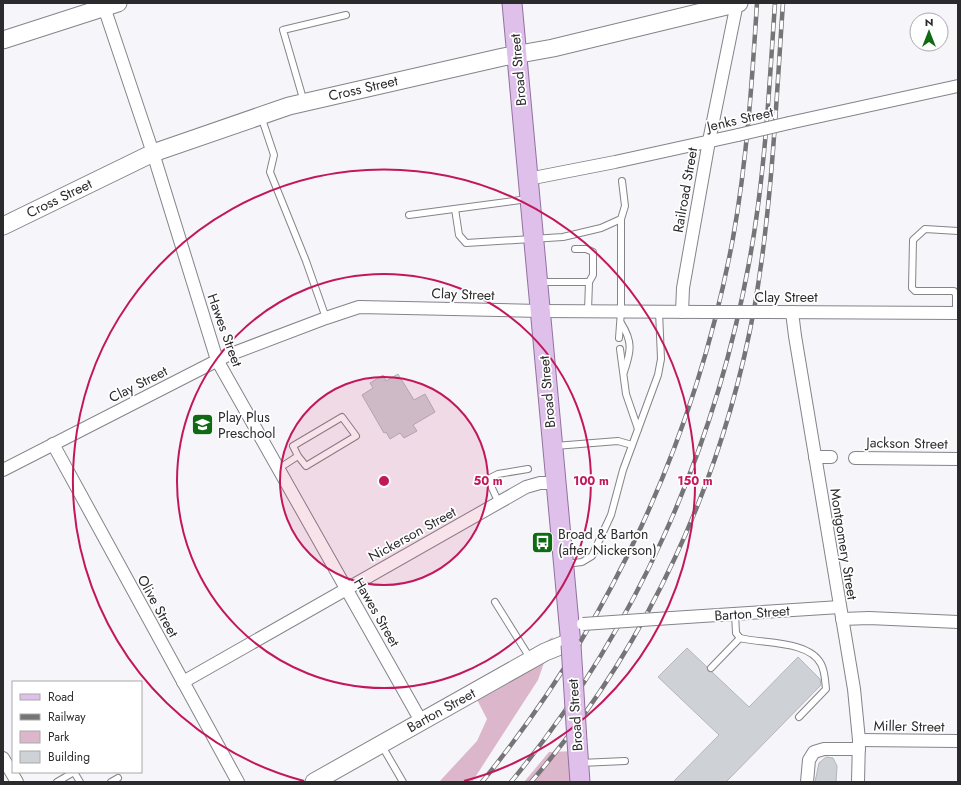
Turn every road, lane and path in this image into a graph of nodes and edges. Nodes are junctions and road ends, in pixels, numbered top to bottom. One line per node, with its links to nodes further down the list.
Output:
1 (512, 3): 6 (main road, Broad Street)
2 (738, 3): 6 (main road, Cross Street); 10 (street, Railroad Street)
3 (111, 5): 5 (main road); 11 (street, Hawes Street)
4 (346, 15): 8 (lane)
5 (3, 40)
6 (517, 54): 8 (main road, Cross Street); 12 (main road, Broad Street)
7 (958, 86): 10 (street, Jenks Street, bridge)
8 (304, 102): 9 (main road, Cross Street)
9 (261, 116): 11 (main road, Cross Street); 31 (lane)
10 (709, 141): 12 (street, Jenks Street); 27 (street, Railroad Street)
11 (153, 153): 18 (main road, Cross Street); 34 (street, Hawes Street)
12 (528, 179): 14 (main road, Broad Street)
13 (622, 181): 17 (lane)
14 (530, 199): 15 (lane); 20 (main road, Broad Street)
15 (455, 209): 16 (lane); 20 (lane)
16 (409, 215)
17 (621, 219): 20 (lane); 30 (lane)
18 (3, 226)
19 (958, 230): 29 (lane)
20 (533, 238): 22 (main road, Broad Street)
21 (575, 249): 23 (lane)
22 (538, 282): 23 (lane); 24 (main road, Broad Street)
23 (589, 282): 25 (lane)
24 (540, 311): 25 (street, Clay Street); 31 (street, Clay Street); 39 (main road, Broad Street)
25 (588, 311): 30 (street, Clay Street)
26 (659, 312): 27 (street, Clay Street); 30 (street, Clay Street); 36 (lane)
27 (682, 312): 28 (street, Clay Street, bridge)
28 (792, 312): 29 (street, Clay Street); 41 (street, Montgomery Street)
29 (957, 313)
30 (621, 317): 32 (lane); 35 (lane)
31 (326, 318): 34 (street, Clay Street)
32 (619, 338)
33 (620, 349): 35 (lane)
34 (217, 360): 37 (street, Clay Street); 45 (street, Hawes Street)
35 (623, 374): 36 (lane)
36 (638, 428): 38 (lane)
37 (53, 444): 47 (street, Clay Street); 60 (street, Olive Street)
38 (632, 445): 39 (lane); 50 (lane)
39 (552, 446): 48 (main road, Broad Street)
40 (298, 456): 40 (lane); 45 (lane)
41 (815, 457): 42 (street); 53 (street, Montgomery Street)
42 (831, 457)
43 (855, 458): 44 (street, Jackson Street)
44 (958, 459)
45 (278, 469): 51 (street, Hawes Street)
46 (528, 469): 49 (lane)
47 (3, 470)
48 (556, 483): 49 (street, Nickerson Street); 50 (main road, Broad Street)
49 (499, 503): 51 (street, Nickerson Street)
50 (563, 564): 56 (main road, Broad Street)
51 (346, 589): 60 (street, Nickerson Street); 62 (street, Hawes Street)
52 (495, 602): 58 (lane)
53 (841, 613): 54 (street, Barton Street); 55 (street, Barton Street); 65 (street, Montgomery Street)
54 (734, 614): 56 (street, Barton Street, bridge); 57 (lane)
55 (958, 622)
56 (573, 634): 58 (main road, Barton Street); 68 (main road, Broad Street, bridge)
57 (740, 638): 59 (lane); 61 (lane)
58 (531, 660): 62 (main road, Barton Street)
59 (711, 668)
60 (183, 682): 76 (street, Olive Street)
61 (799, 717)
62 (422, 721): 64 (main road, Barton Street)
63 (958, 741): 65 (street, Miller Street)
64 (381, 744): 77 (main road, Barton Street); 78 (lane)
65 (859, 744): 80 (street, Miller Street); 81 (street, Montgomery Street)
66 (3, 758): 72 (street)
67 (624, 761): 68 (lane)
68 (578, 763): 79 (main road, Broad Street)
69 (72, 773): 73 (lane)
70 (75, 773): 74 (lane)
71 (118, 778): 75 (lane)
72 (17, 782)
73 (57, 782)
74 (80, 782)
75 (111, 782)
76 (238, 782)
77 (314, 782)
78 (403, 782)
79 (580, 782)
80 (807, 782)
81 (858, 782)

